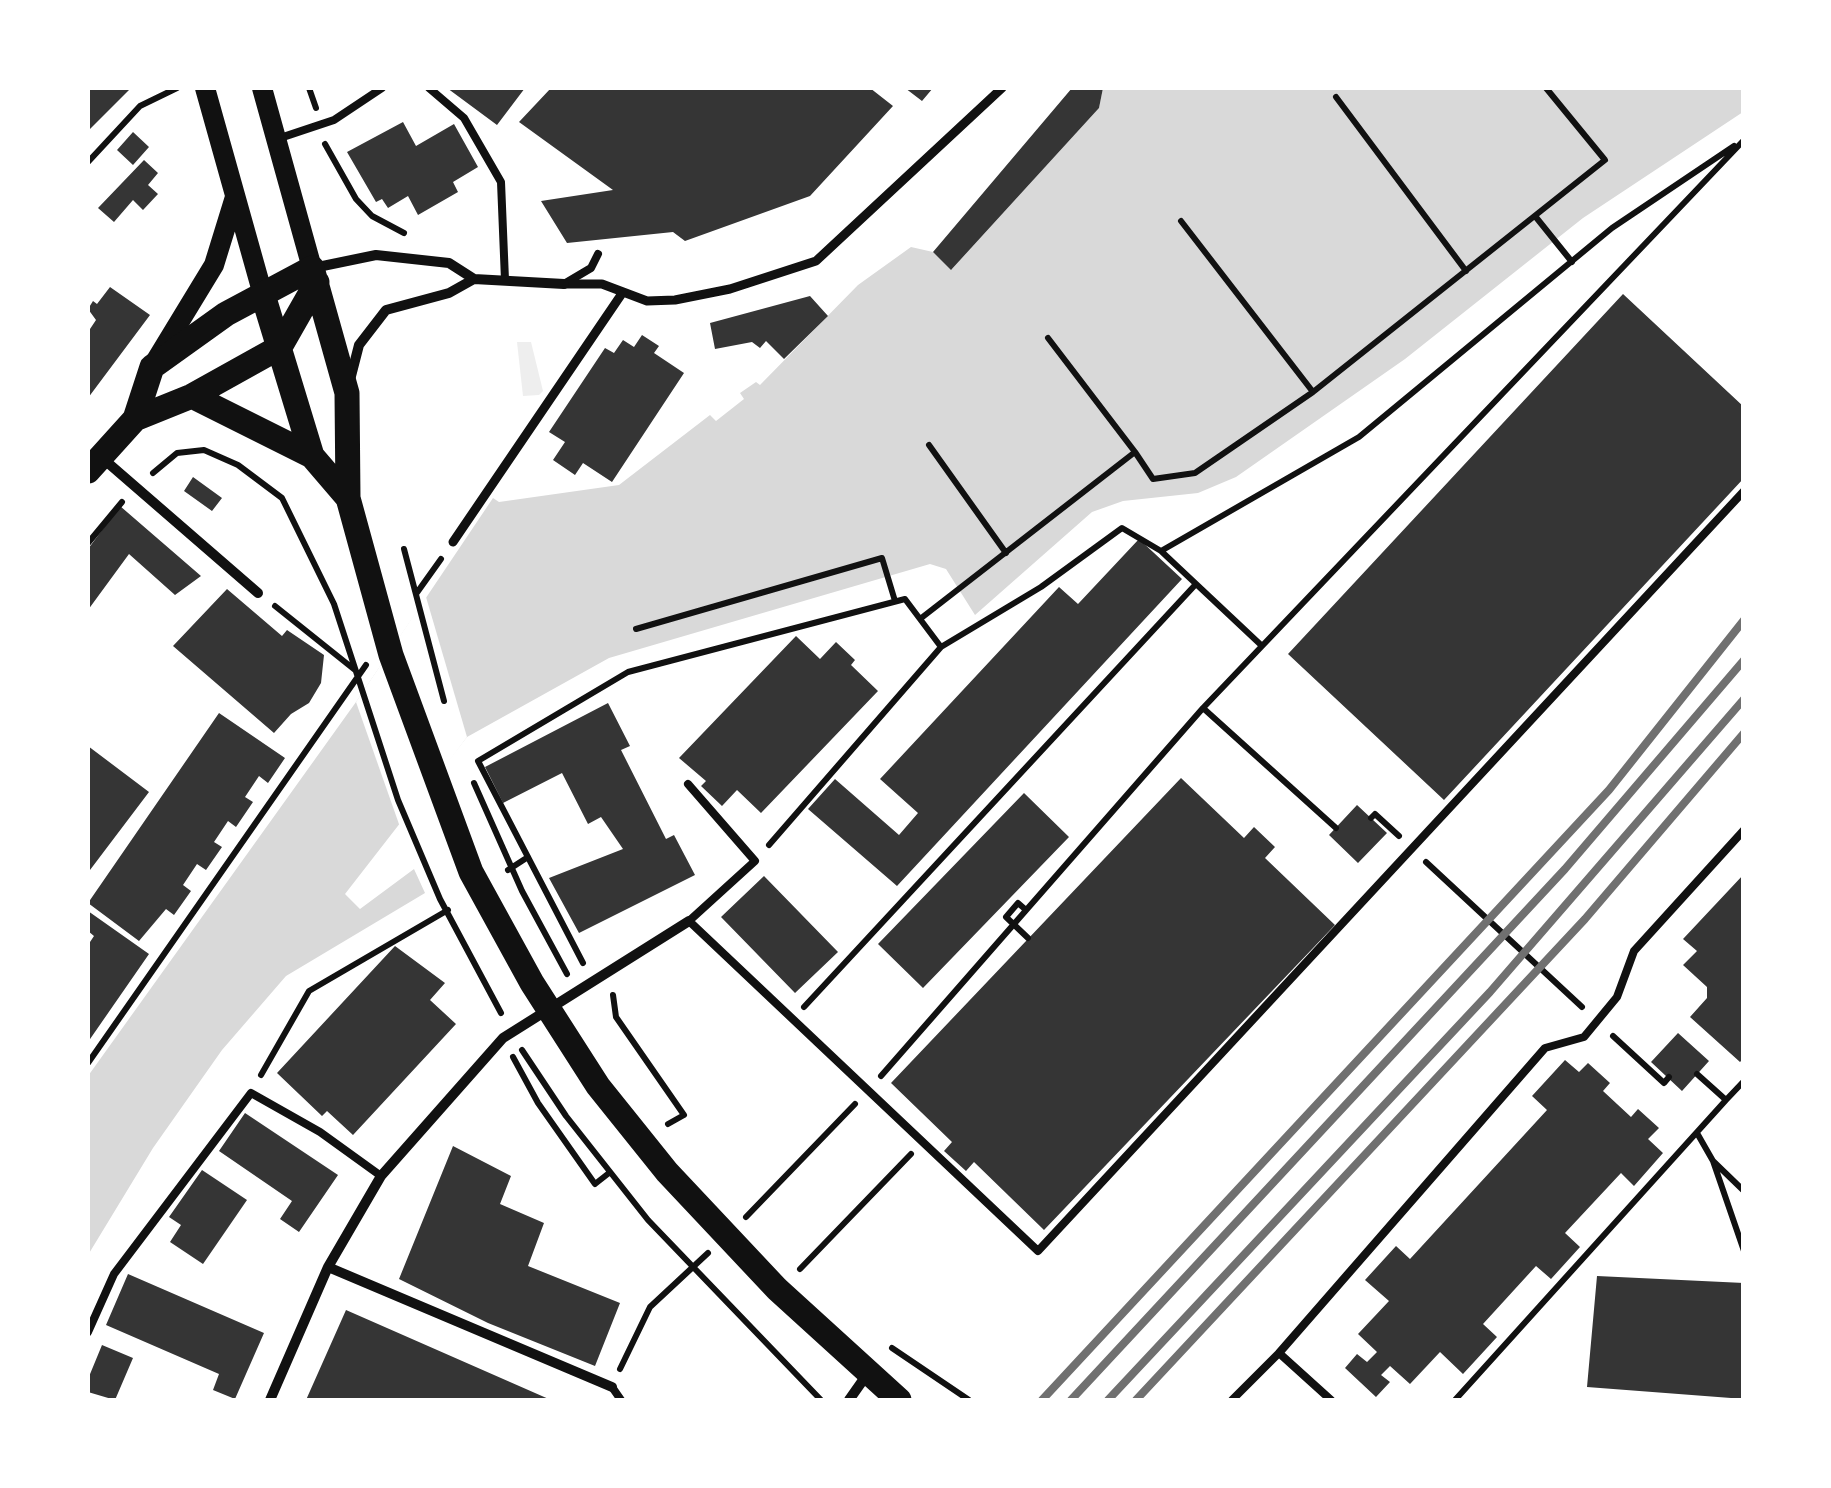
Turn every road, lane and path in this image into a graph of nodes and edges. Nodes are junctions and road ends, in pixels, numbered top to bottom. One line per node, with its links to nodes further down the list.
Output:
1 (178, 88): 13 (path)
2 (205, 88): 14 (main road)
3 (262, 88): 11 (main road)
4 (309, 88): 10 (path)
5 (382, 88): 10 (lane)
6 (428, 88): 23 (lane)
7 (1002, 88): 25 (street)
8 (1546, 88): 15 (path)
9 (1336, 97): 20 (path)
10 (320, 125): 11 (lane); 17 (path)
11 (277, 139): 21 (main road)
12 (1744, 140): 19 (path); 52 (path)
13 (88, 162)
14 (236, 194): 26 (main road); 29 (main road)
15 (1535, 216): 19 (path); 20 (path)
16 (1181, 222): 30 (path)
17 (417, 239)
18 (598, 254): 24 (lane)
19 (1572, 262): 44 (path)
20 (1466, 271): 30 (path)
21 (315, 275): 22 (street); 26 (main road); 28 (main road); 31 (main road)
22 (474, 279): 23 (street); 31 (street)
23 (505, 280): 24 (street)
24 (564, 284): 25 (street)
25 (623, 292): 41 (street)
26 (263, 295): 28 (main road); 29 (main road)
27 (1048, 338): 35 (path)
28 (280, 347): 32 (main road); 36 (main road)
29 (152, 367): 33 (main road)
30 (1313, 392): 35 (path)
31 (346, 393): 40 (main road)
32 (192, 396): 33 (main road); 36 (main road)
33 (135, 419): 37 (main road)
34 (929, 445): 45 (path)
35 (1135, 452): 45 (path)
36 (312, 456): 40 (main road)
37 (94, 463): 38 (street)
38 (136, 488): 42 (path); 47 (street); 51 (path)
39 (1744, 491): 81 (lane)
40 (348, 498): 104 (main road)
41 (453, 542)
42 (88, 543)
43 (404, 549): 54 (path)
44 (1161, 552): 46 (path); 53 (path)
45 (1006, 553): 49 (path)
46 (1196, 584): 52 (path); 74 (path)
47 (258, 594): 77 (path)
48 (896, 602): 49 (path); 50 (path); 63 (path)
49 (920, 619): 53 (path)
50 (636, 629)
51 (345, 632)
52 (1261, 645): 55 (path)
53 (941, 647): 64 (path)
54 (444, 703)
55 (1203, 708): 59 (path); 67 (path)
56 (470, 772): 72 (path)
57 (688, 784): 64 (lane)
58 (1371, 818): 61 (path)
59 (1336, 828)
60 (1744, 830): 103 (lane)
61 (1404, 840)
62 (1418, 854): 73 (path)
63 (528, 857): 65 (path); 71 (path)
64 (755, 861): 68 (lane)
65 (496, 878)
66 (464, 900): 82 (path)
67 (1026, 910): 69 (path); 81 (path)
68 (689, 921): 70 (street); 74 (lane)
69 (1028, 938)
70 (608, 968): 71 (street); 84 (path)
71 (591, 980): 76 (street)
72 (575, 986)
73 (1590, 1014)
74 (793, 1019): 81 (lane)
75 (1604, 1028): 79 (path)
76 (503, 1038): 88 (path); 89 (street)
77 (88, 1063)
78 (1697, 1074): 83 (path)
79 (1669, 1077)
80 (1744, 1081): 83 (path)
81 (870, 1088): 93 (path)
82 (251, 1093): 89 (lane); 100 (lane)
83 (1726, 1100): 85 (path)
84 (657, 1110)
85 (1697, 1133): 86 (path); 114 (path)
86 (1712, 1161): 90 (path); 95 (path)
87 (894, 1170): 98 (path)
88 (609, 1174)
89 (381, 1176): 97 (street)
90 (1744, 1191)
91 (742, 1208): 92 (path)
92 (754, 1221)
93 (735, 1228)
94 (720, 1241): 105 (path)
95 (1744, 1251)
96 (791, 1260): 98 (path)
97 (328, 1267): 105 (street); 106 (street)
98 (800, 1269): 99 (path)
99 (812, 1279)
100 (88, 1332)
101 (754, 1332): 108 (path)
102 (877, 1336): 111 (path)
103 (1279, 1353): 112 (lane); 113 (lane)
104 (868, 1373): 109 (street); 110 (main road)
105 (612, 1387): 107 (lane)
106 (270, 1400)
107 (621, 1400)
108 (821, 1400)
109 (849, 1400)
110 (899, 1400)
111 (969, 1400)
112 (1232, 1400)
113 (1330, 1400)
114 (1455, 1400)

